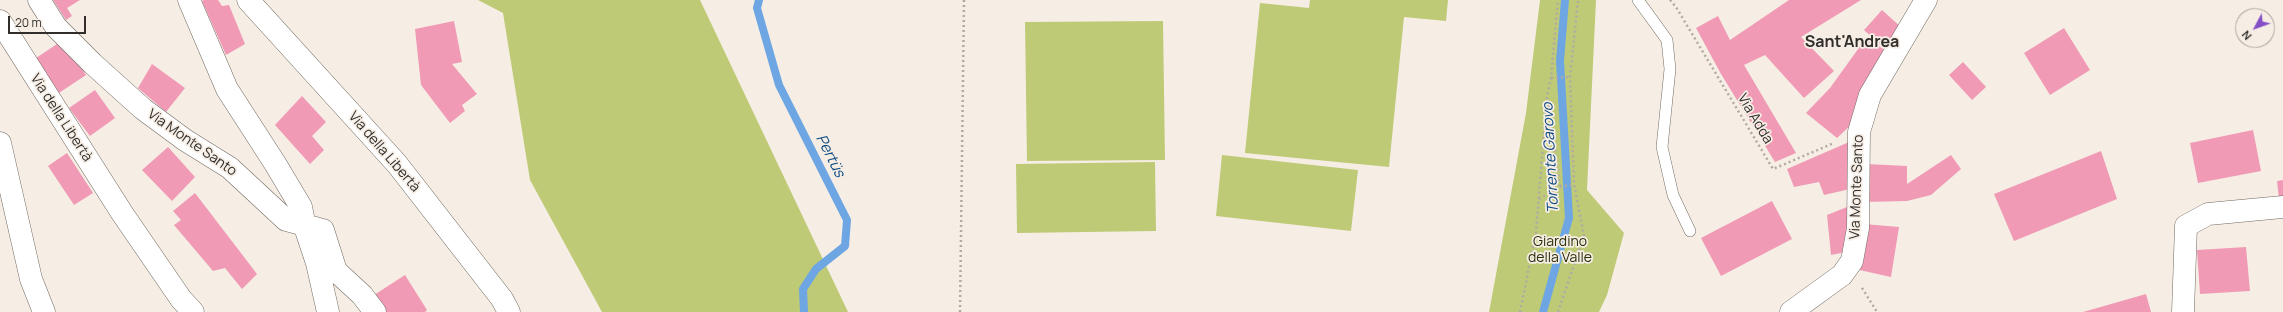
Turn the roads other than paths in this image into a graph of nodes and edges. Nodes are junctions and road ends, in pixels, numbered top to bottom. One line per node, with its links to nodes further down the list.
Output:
1 (39, 0): 9 (street, Via Monte Santo)
2 (189, 0): 9 (street)
3 (248, 0): 15 (street, Via della Libertà)
4 (1638, 0): 10 (lane)
5 (1926, 0): 16 (street, Via Monte Santo)
6 (0, 21): 12 (street, Via della Libertà)
7 (0, 143): 11 (street)
8 (2283, 207): 17 (street)
9 (304, 226): 13 (street); 14 (street, Via Monte Santo)
10 (1690, 230)
11 (44, 312)
12 (193, 312)
13 (328, 312)
14 (374, 312)
15 (510, 312)
16 (1791, 312)
17 (2183, 312)

